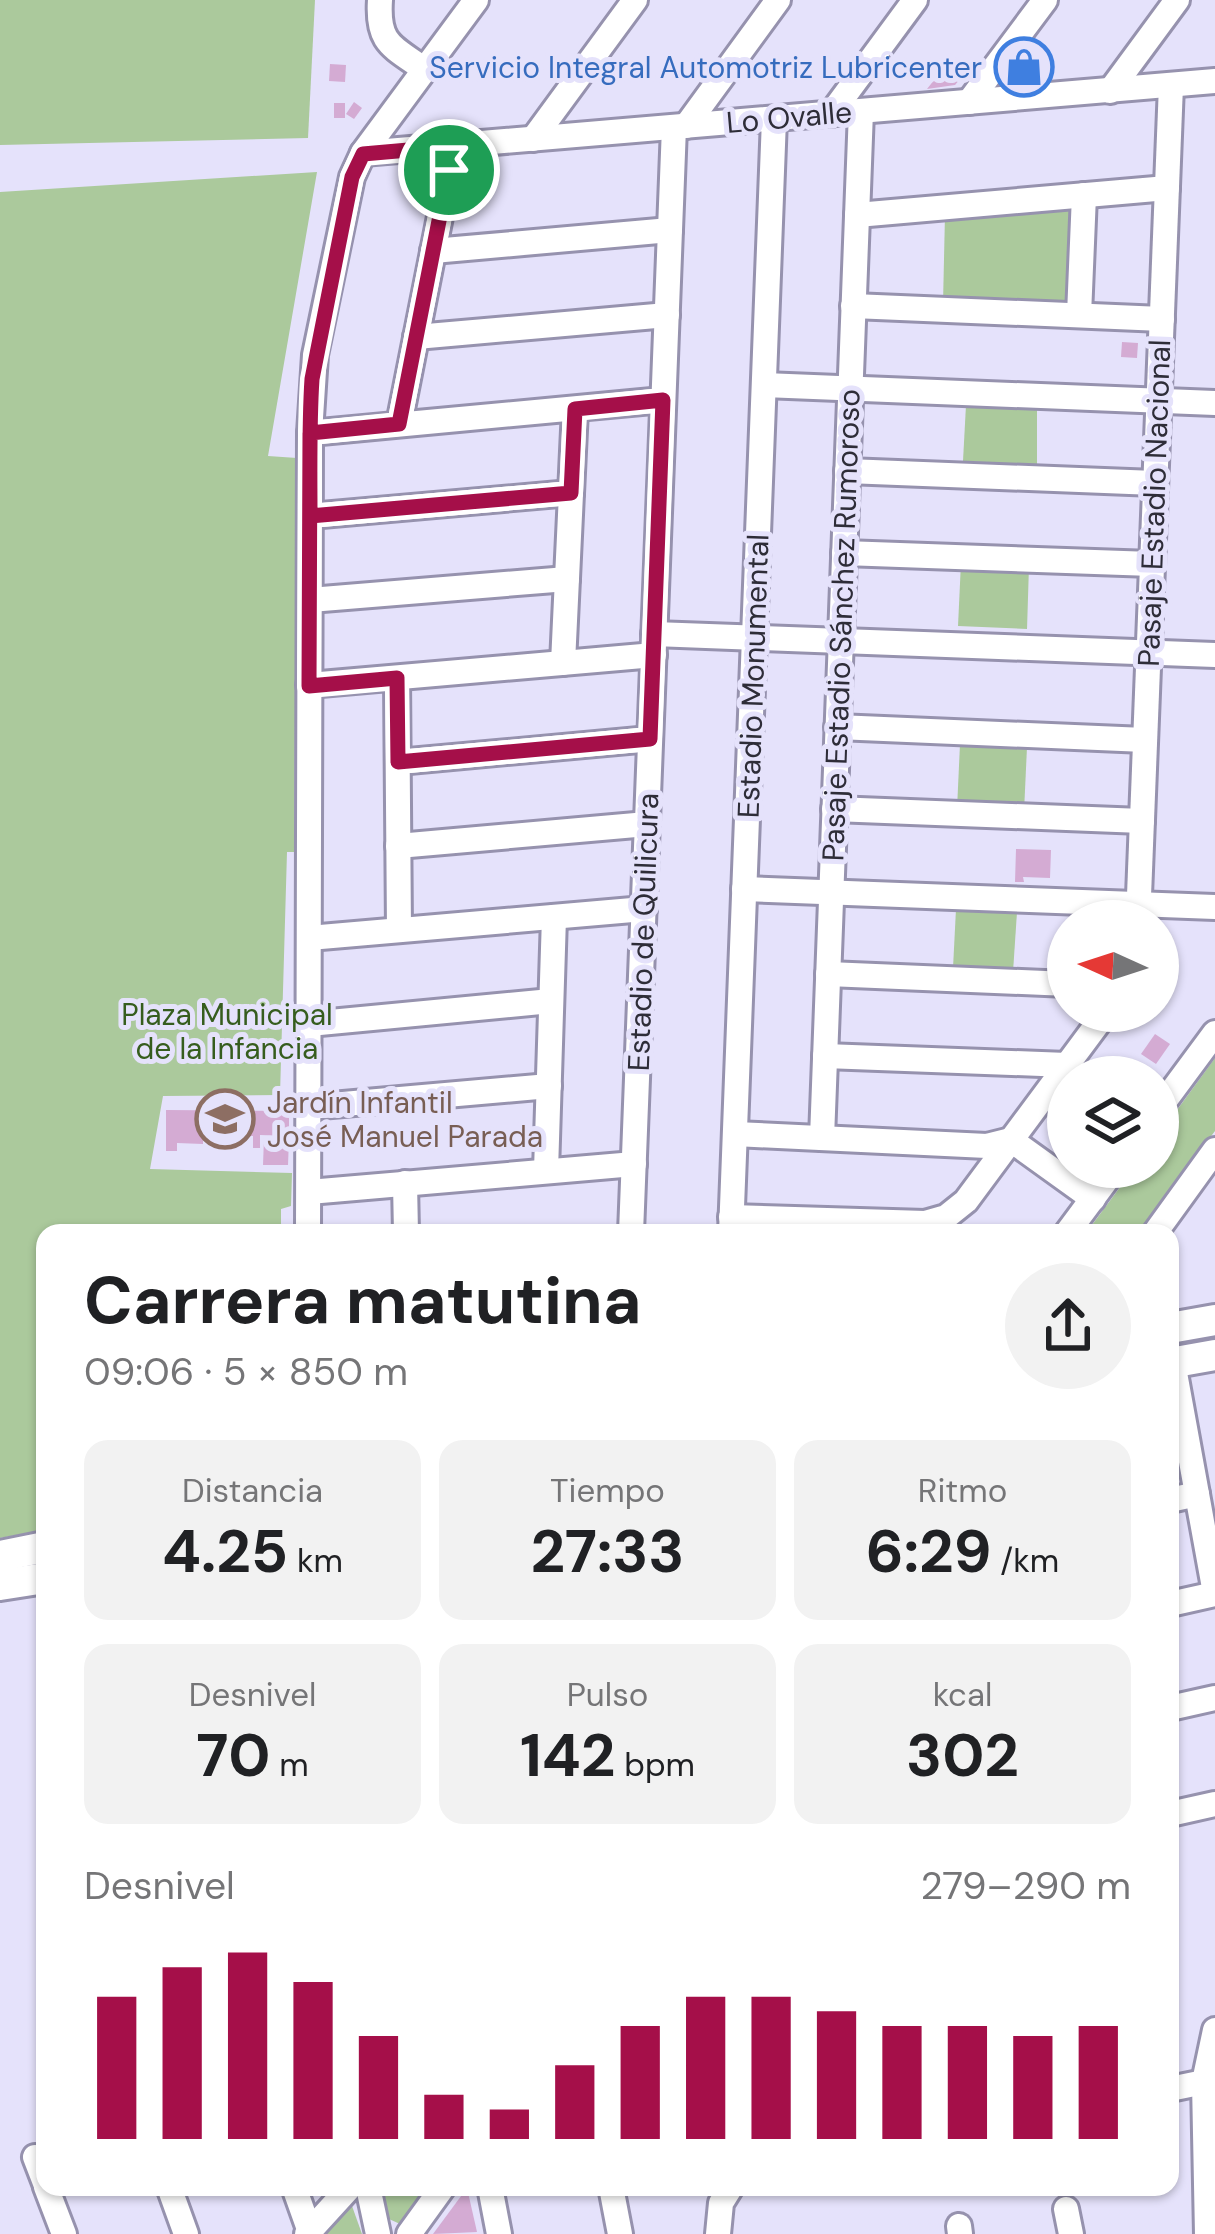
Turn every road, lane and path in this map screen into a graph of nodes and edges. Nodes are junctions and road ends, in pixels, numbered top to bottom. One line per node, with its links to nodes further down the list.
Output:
1 (380, 0): 8 (street)
2 (476, 0): 8 (street)
3 (635, 0): 17 (street)
4 (778, 0): 16 (street)
5 (916, 0): 14 (street)
6 (1045, 0): 12 (street)
7 (1177, 0): 11 (street)
8 (425, 70): 19 (street)
9 (1215, 81): 10 (street, Lo Ovalle)
10 (1171, 86): 11 (street, Lo Ovalle); 20 (street, Pasaje Estadio Nacional)
11 (1109, 91): 12 (street, Lo Ovalle)
12 (969, 102): 13 (street, Lo Ovalle)
13 (861, 111): 14 (street, Lo Ovalle); 22 (street, Pasaje Estadio Sánchez Rumoroso)
14 (831, 114): 15 (street, Lo Ovalle)
15 (774, 118): 16 (street, Lo Ovalle); 30 (street, Estadio Monumental)
16 (680, 127): 17 (street, Lo Ovalle); 23 (street, Estadio de Quilicura)
17 (533, 139): 18 (street, Lo Ovalle)
18 (454, 146): 19 (street, Lo Ovalle); 24 (street)
19 (363, 154): 37 (street)
20 (1167, 188): 21 (street); 28 (street, Pasaje Estadio Nacional)
21 (1084, 195): 22 (street); 27 (street)
22 (857, 215): 25 (street, Pasaje Estadio Sánchez Rumoroso)
23 (670, 230): 24 (street); 26 (street, Estadio de Quilicura)
24 (434, 251): 29 (street)
25 (853, 306): 27 (street); 31 (street, Pasaje Estadio Sánchez Rumoroso)
26 (667, 315): 29 (street); 32 (street, Estadio de Quilicura)
27 (1079, 315): 28 (street)
28 (1162, 319): 33 (street, Pasaje Estadio Nacional)
29 (416, 337): 36 (street)
30 (764, 385): 31 (street); 46 (street, Estadio Monumental)
31 (850, 388): 33 (street); 38 (street, Pasaje Estadio Sánchez Rumoroso)
32 (663, 400): 35 (street); 48 (street, Estadio de Quilicura)
33 (1158, 401): 34 (street); 39 (street, Pasaje Estadio Nacional)
34 (1215, 403)
35 (575, 409): 36 (street); 40 (street)
36 (399, 424): 37 (street)
37 (310, 433): 41 (street)
38 (847, 471): 39 (street); 42 (street, Pasaje Estadio Sánchez Rumoroso)
39 (1155, 483): 43 (street, Pasaje Estadio Nacional)
40 (571, 493): 41 (street); 44 (street)
41 (310, 516): 45 (street)
42 (844, 553): 43 (street); 47 (street, Pasaje Estadio Sánchez Rumoroso)
43 (1152, 564): 49 (street, Pasaje Estadio Nacional)
44 (567, 579): 45 (street); 51 (street)
45 (310, 600): 53 (street)
46 (754, 638): 47 (street); 48 (street); 62 (street, Estadio Monumental)
47 (841, 640): 49 (street); 54 (street, Pasaje Estadio Sánchez Rumoroso)
48 (654, 645): 51 (street); 55 (street, Estadio de Quilicura)
49 (1148, 652): 50 (street); 56 (street, Pasaje Estadio Nacional)
50 (1215, 655)
51 (563, 663): 52 (street)
52 (397, 678): 53 (street); 57 (street)
53 (309, 686): 71 (street)
54 (837, 727): 56 (street); 58 (street, Pasaje Estadio Sánchez Rumoroso)
55 (650, 739): 57 (street); 60 (street, Estadio de Quilicura)
56 (1145, 740): 59 (street, Pasaje Estadio Nacional)
57 (398, 762): 61 (street)
58 (834, 809): 59 (street); 63 (street, Pasaje Estadio Sánchez Rumoroso)
59 (1142, 821): 64 (street, Pasaje Estadio Nacional)
60 (647, 824): 61 (street); 67 (street, Estadio de Quilicura)
61 (398, 845): 70 (street)
62 (744, 890): 63 (street); 83 (street, Estadio Monumental)
63 (831, 893): 65 (street); 72 (street, Pasaje Estadio Sánchez Rumoroso)
64 (1139, 900)
65 (1047, 907)
66 (1215, 907): 68 (street)
67 (644, 909): 69 (street); 88 (street, Estadio de Quilicura)
68 (1179, 910)
69 (554, 917): 70 (street); 74 (street)
70 (399, 930): 71 (street)
71 (309, 938): 75 (street)
72 (828, 974): 73 (street); 77 (street, Pasaje Estadio Sánchez Rumoroso)
73 (1047, 983)
74 (551, 1001): 75 (street); 80 (street)
75 (309, 1024): 82 (street)
76 (1215, 1033): 79 (street)
77 (825, 1056): 78 (street); 84 (street, Pasaje Estadio Sánchez Rumoroso)
78 (1047, 1064)
79 (1179, 1082)
80 (549, 1086): 82 (street); 89 (street)
81 (1047, 1092): 86 (street)
82 (309, 1107): 92 (street)
83 (735, 1134): 84 (street); 97 (street, Estadio Monumental)
84 (822, 1138): 86 (street)
85 (1215, 1138): 87 (street)
86 (1011, 1140): 93 (street); 98 (street)
87 (1215, 1150): 100 (street)
88 (634, 1164): 89 (street); 96 (street, Estadio de Quilicura)
89 (546, 1172): 90 (street)
90 (406, 1184): 92 (street); 95 (street)
91 (1101, 1188): 93 (street)
92 (309, 1192): 94 (street)
93 (1093, 1199): 99 (street)
94 (308, 1224)
95 (406, 1224)
96 (631, 1224)
97 (731, 1224)
98 (883, 1224)
99 (1074, 1224)
100 (1162, 1224)
101 (1215, 1320): 102 (main road)
102 (1179, 1326)
103 (1215, 1354): 104 (main road)
104 (1179, 1361)
105 (1179, 1396): 106 (street)
106 (1204, 1504): 111 (street)
107 (36, 1549): 108 (main road)
108 (0, 1556)
109 (36, 1579): 110 (main road)
110 (0, 1585)
111 (1215, 1593): 112 (street)
112 (1179, 1602)
113 (1215, 1698): 114 (street)
114 (1179, 1706)
115 (1215, 1804): 116 (street)
116 (1179, 1812)
117 (1215, 2030): 118 (street)
118 (1204, 2082): 119 (street); 137 (street)
119 (1179, 2087)
120 (50, 2196): 130 (street)
121 (173, 2196): 131 (street)
122 (297, 2196): 129 (street)
123 (342, 2196): 129 (street)
124 (370, 2196): 132 (street)
125 (436, 2196): 133 (street)
126 (492, 2196): 134 (street)
127 (612, 2196): 135 (street)
128 (725, 2196): 136 (street)
129 (308, 2233)
130 (64, 2234)
131 (186, 2234)
132 (378, 2234)
133 (409, 2234)
134 (499, 2234)
135 (620, 2234)
136 (718, 2234)
137 (1207, 2234)

